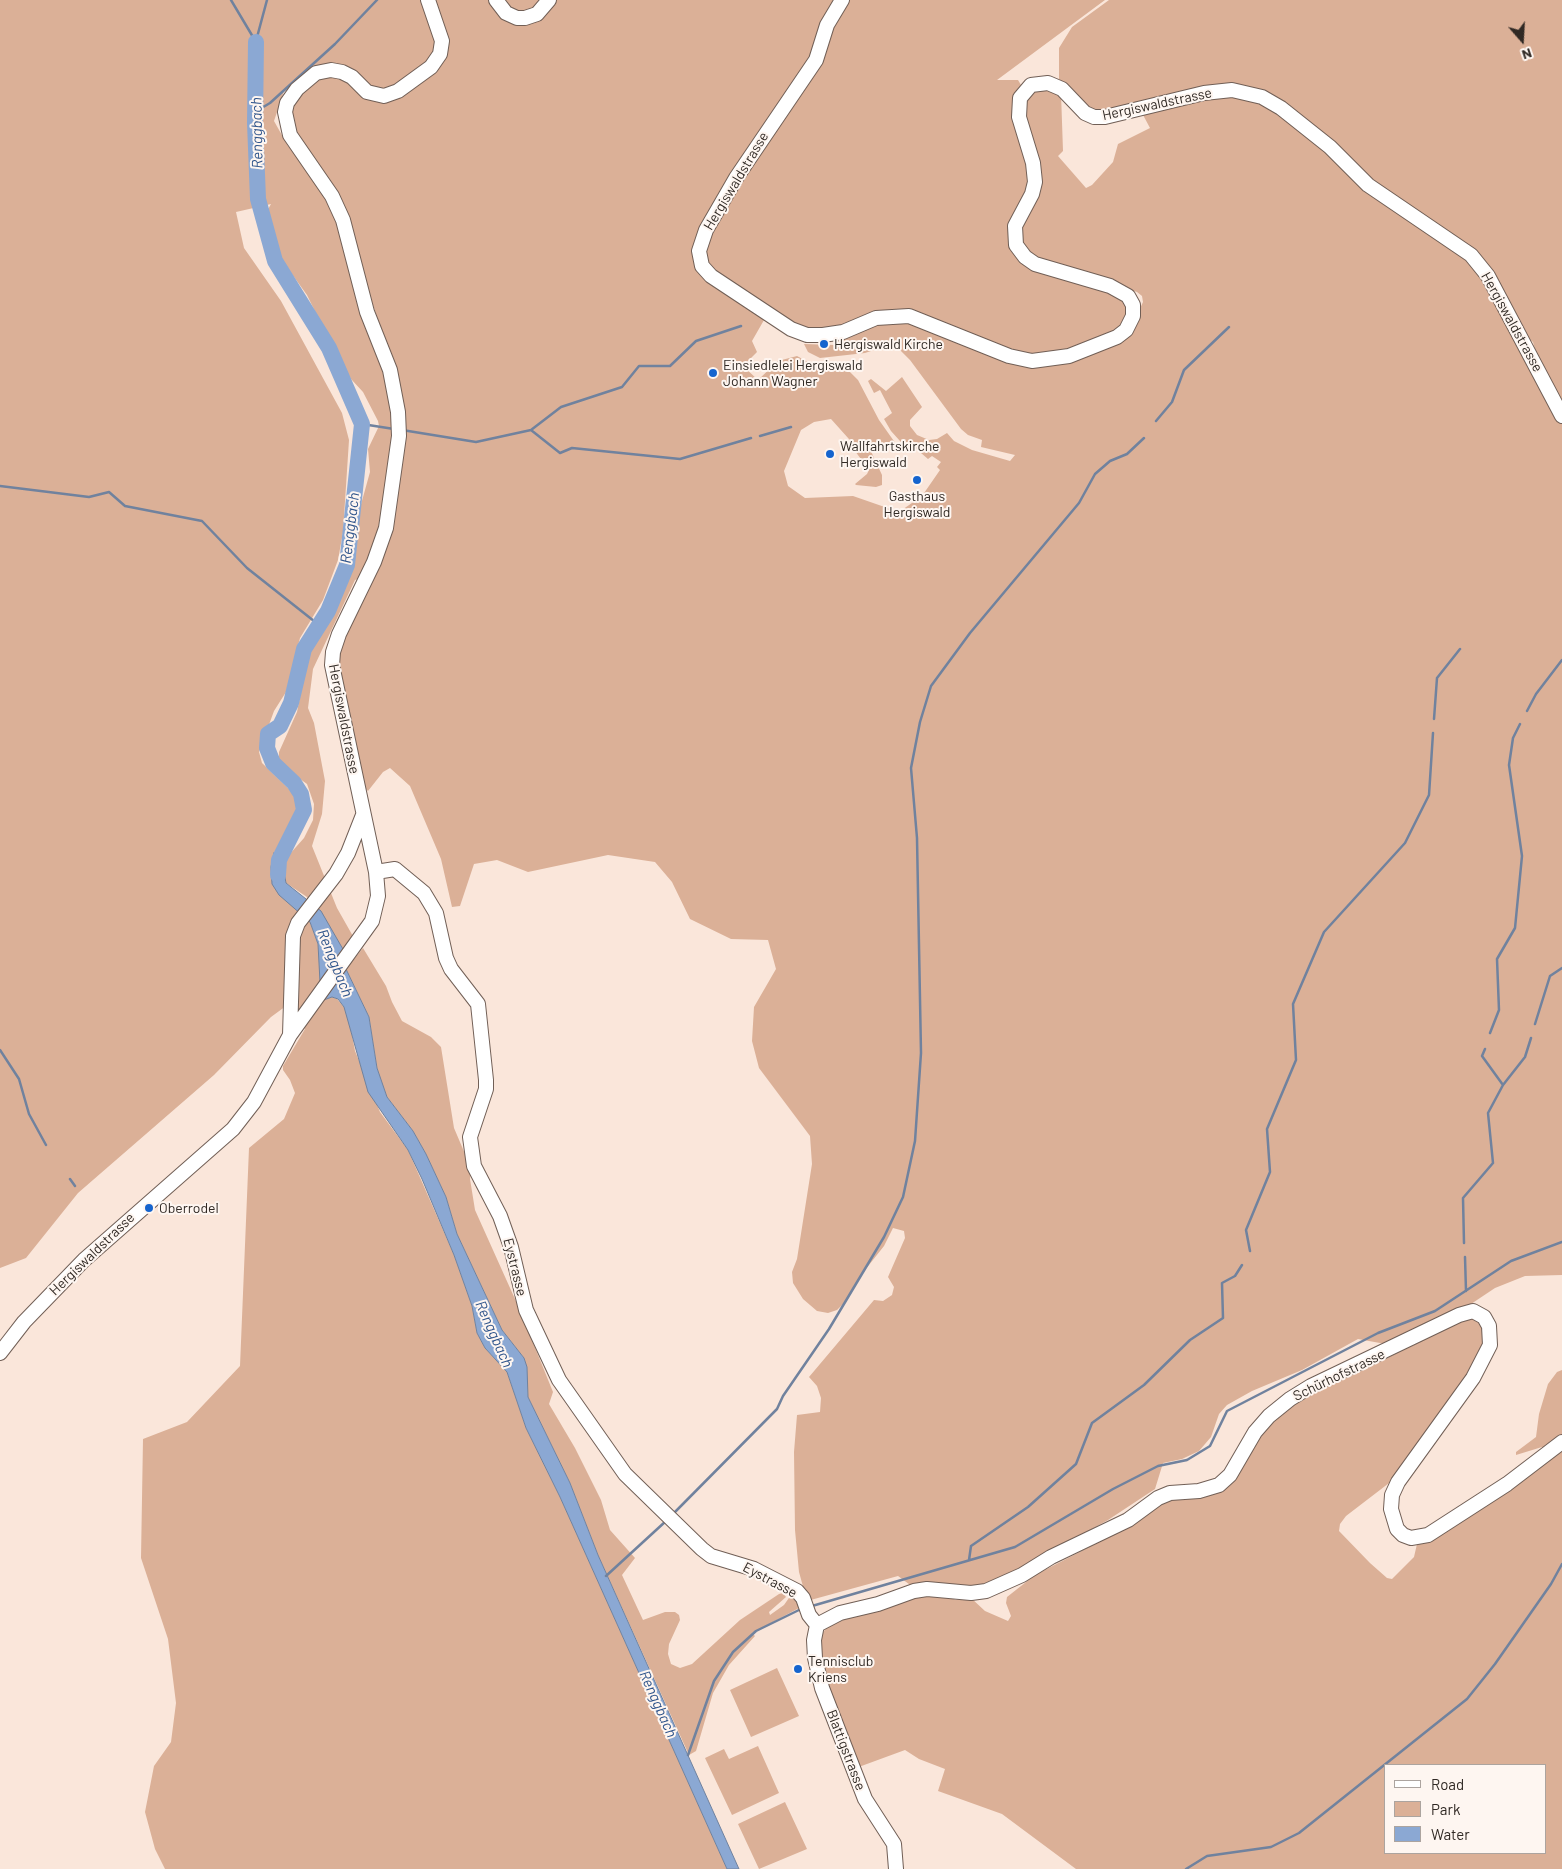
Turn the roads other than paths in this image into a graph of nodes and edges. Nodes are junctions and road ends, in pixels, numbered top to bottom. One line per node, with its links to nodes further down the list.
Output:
1 (428, 0): 6 (street, Hergiswaldstrasse)
2 (496, 0): 3 (street)
3 (548, 0)
4 (842, 0): 5 (street, Hergiswaldstrasse)
5 (1562, 416)
6 (362, 815): 7 (street, Hergiswaldstrasse); 8 (street)
7 (376, 872): 8 (street, Hergiswaldstrasse); 11 (street, Eystrasse)
8 (290, 1035): 9 (street, Hergiswaldstrasse)
9 (0, 1353)
10 (1562, 1442): 11 (street, Schürhofstrasse)
11 (813, 1620): 12 (street, Blattigstrasse)
12 (896, 1869)

